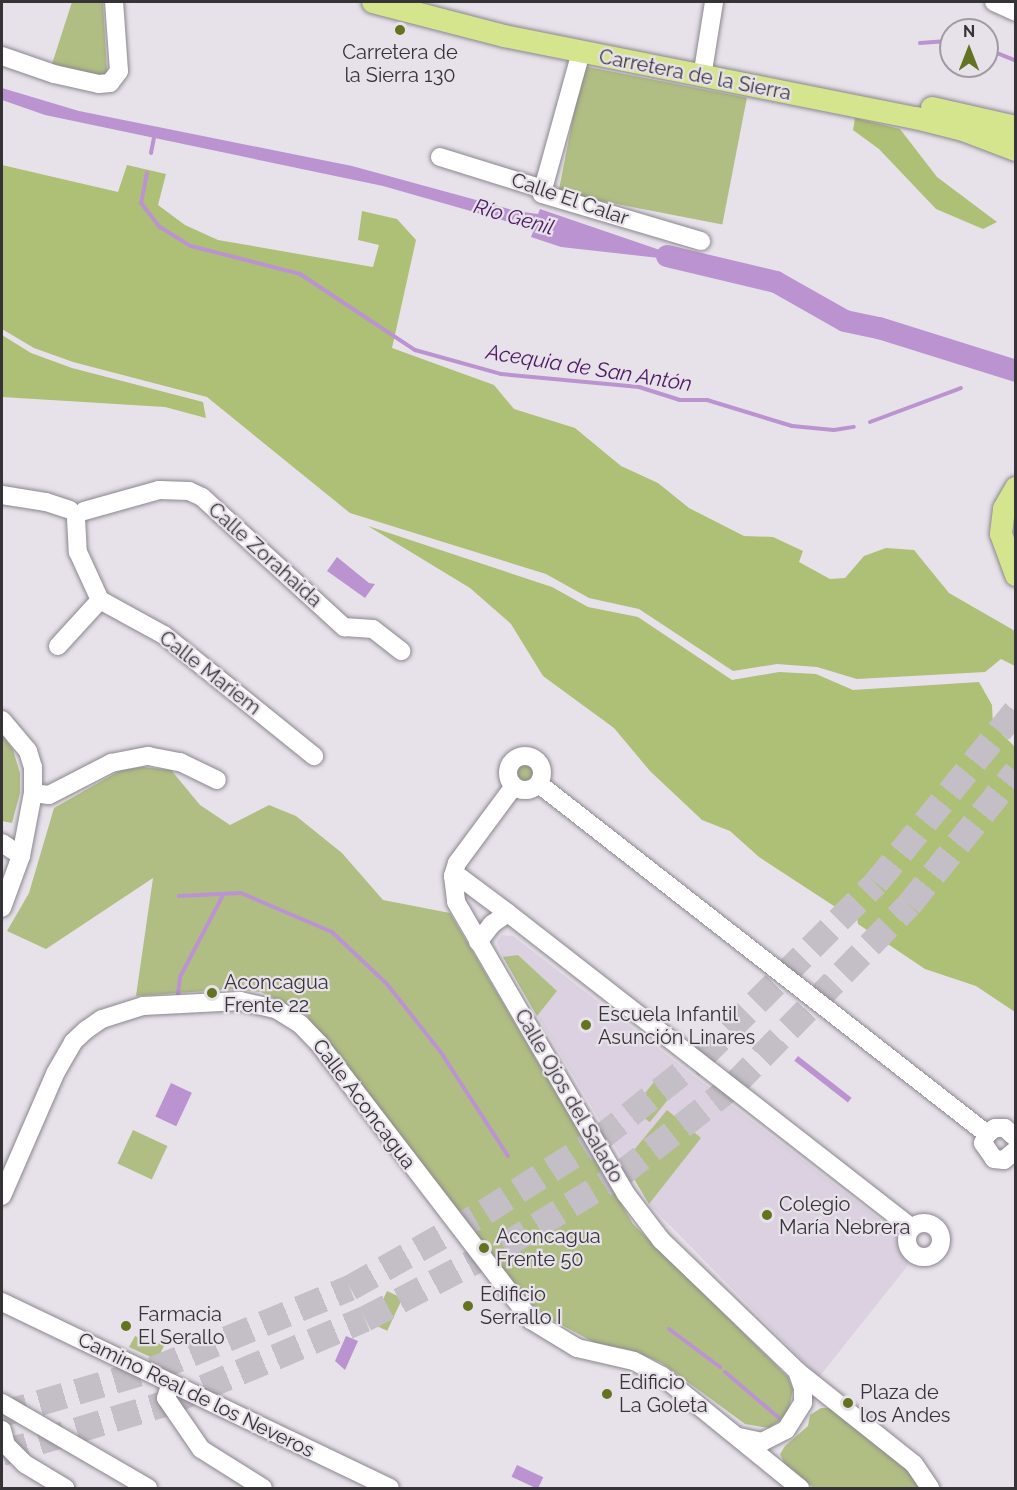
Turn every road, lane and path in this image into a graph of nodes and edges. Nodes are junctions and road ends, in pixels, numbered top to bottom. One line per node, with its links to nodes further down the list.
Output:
1 (114, 2): 8 (street)
2 (374, 2): 5 (main road, Carretera de la Sierra)
3 (714, 2): 9 (street)
4 (994, 2): 6 (street)
5 (413, 7): 7 (main road, Carretera de la Sierra)
6 (1016, 12)
7 (581, 52): 9 (main road, Carretera de la Sierra); 12 (street)
8 (2, 56)
9 (702, 76): 10 (main road, Carretera de la Sierra)
10 (1014, 143)
11 (440, 157): 12 (street, Calle El Calar)
12 (543, 189): 13 (street, Calle El Calar)
13 (701, 241)
14 (1016, 488): 17 (main road)
15 (2, 495): 16 (street)
16 (77, 513): 18 (street, Calle Mariem); 20 (street, Calle Zorahaida)
17 (1016, 575)
18 (100, 600): 19 (street); 22 (street, Calle Mariem)
19 (58, 646)
20 (401, 651)
21 (2, 720): 26 (street)
22 (314, 756)
23 (217, 780): 26 (street)
24 (539, 784): 25 (street); 25 (street); 33 (street)
25 (514, 786): 29 (street)
26 (33, 793): 28 (street)
27 (2, 843): 28 (street)
28 (21, 856): 30 (street)
29 (453, 876): 31 (street); 32 (street, Calle Ojos del Salado)
30 (2, 908)
31 (508, 913): 32 (street); 37 (street)
32 (478, 942): 39 (street, Calle Ojos del Salado)
33 (987, 1134): 34 (street); 35 (street)
34 (1016, 1138)
35 (1016, 1150)
36 (2, 1196): 45 (street, Calle Aconcagua)
37 (912, 1228)
38 (2, 1302): 40 (street, Camino Real de los Neveros)
39 (797, 1371): 41 (street); 42 (street)
40 (171, 1383): 50 (street); 51 (street, Camino Real de los Neveros)
41 (830, 1398): 42 (street); 53 (street)
42 (803, 1403): 46 (street)
43 (5, 1412): 49 (street)
44 (2, 1430): 48 (street)
45 (739, 1437): 46 (street); 47 (street)
46 (772, 1438): 47 (street)
47 (770, 1466): 52 (street)
48 (65, 1488)
49 (148, 1488)
50 (263, 1488)
51 (390, 1488)
52 (800, 1488)
53 (930, 1488)

